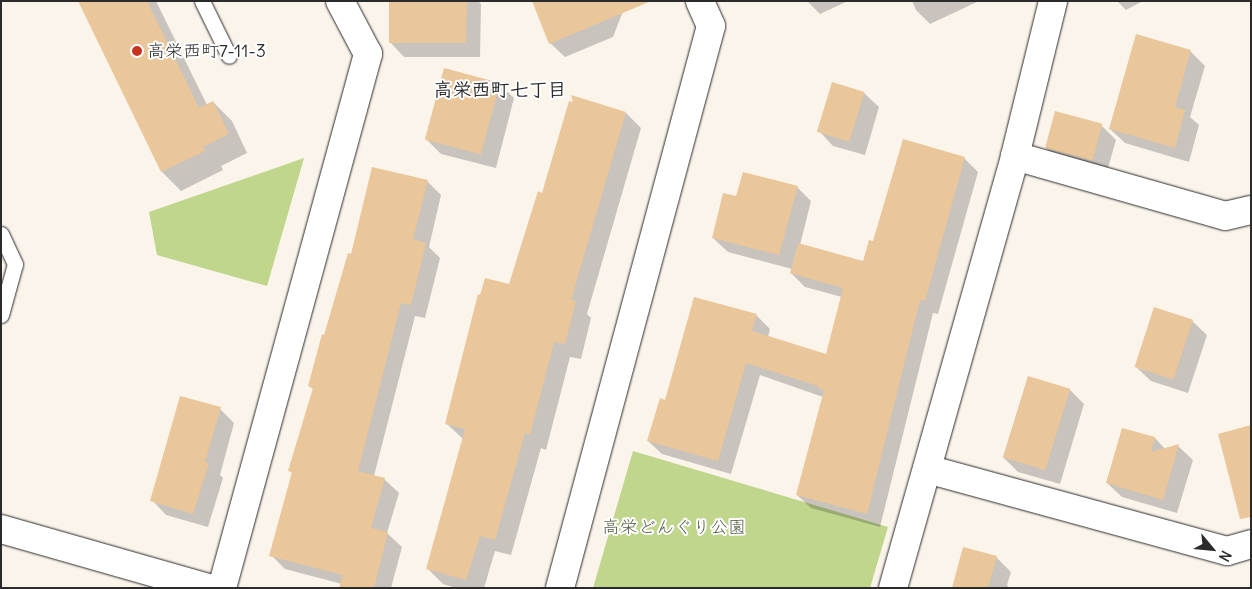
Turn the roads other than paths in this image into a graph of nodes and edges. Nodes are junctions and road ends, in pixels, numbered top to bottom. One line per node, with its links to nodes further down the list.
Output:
1 (202, 1): 5 (lane)
2 (340, 1): 14 (street)
3 (700, 1): 15 (street)
4 (1053, 1): 6 (street)
5 (229, 56)
6 (1015, 156): 7 (street); 10 (street)
7 (1251, 210)
8 (1, 234): 9 (lane)
9 (1, 316)
10 (927, 469): 12 (street); 16 (street)
11 (1, 529): 13 (street)
12 (1251, 544)
13 (208, 588)
14 (222, 588)
15 (560, 588)
16 (893, 588)

